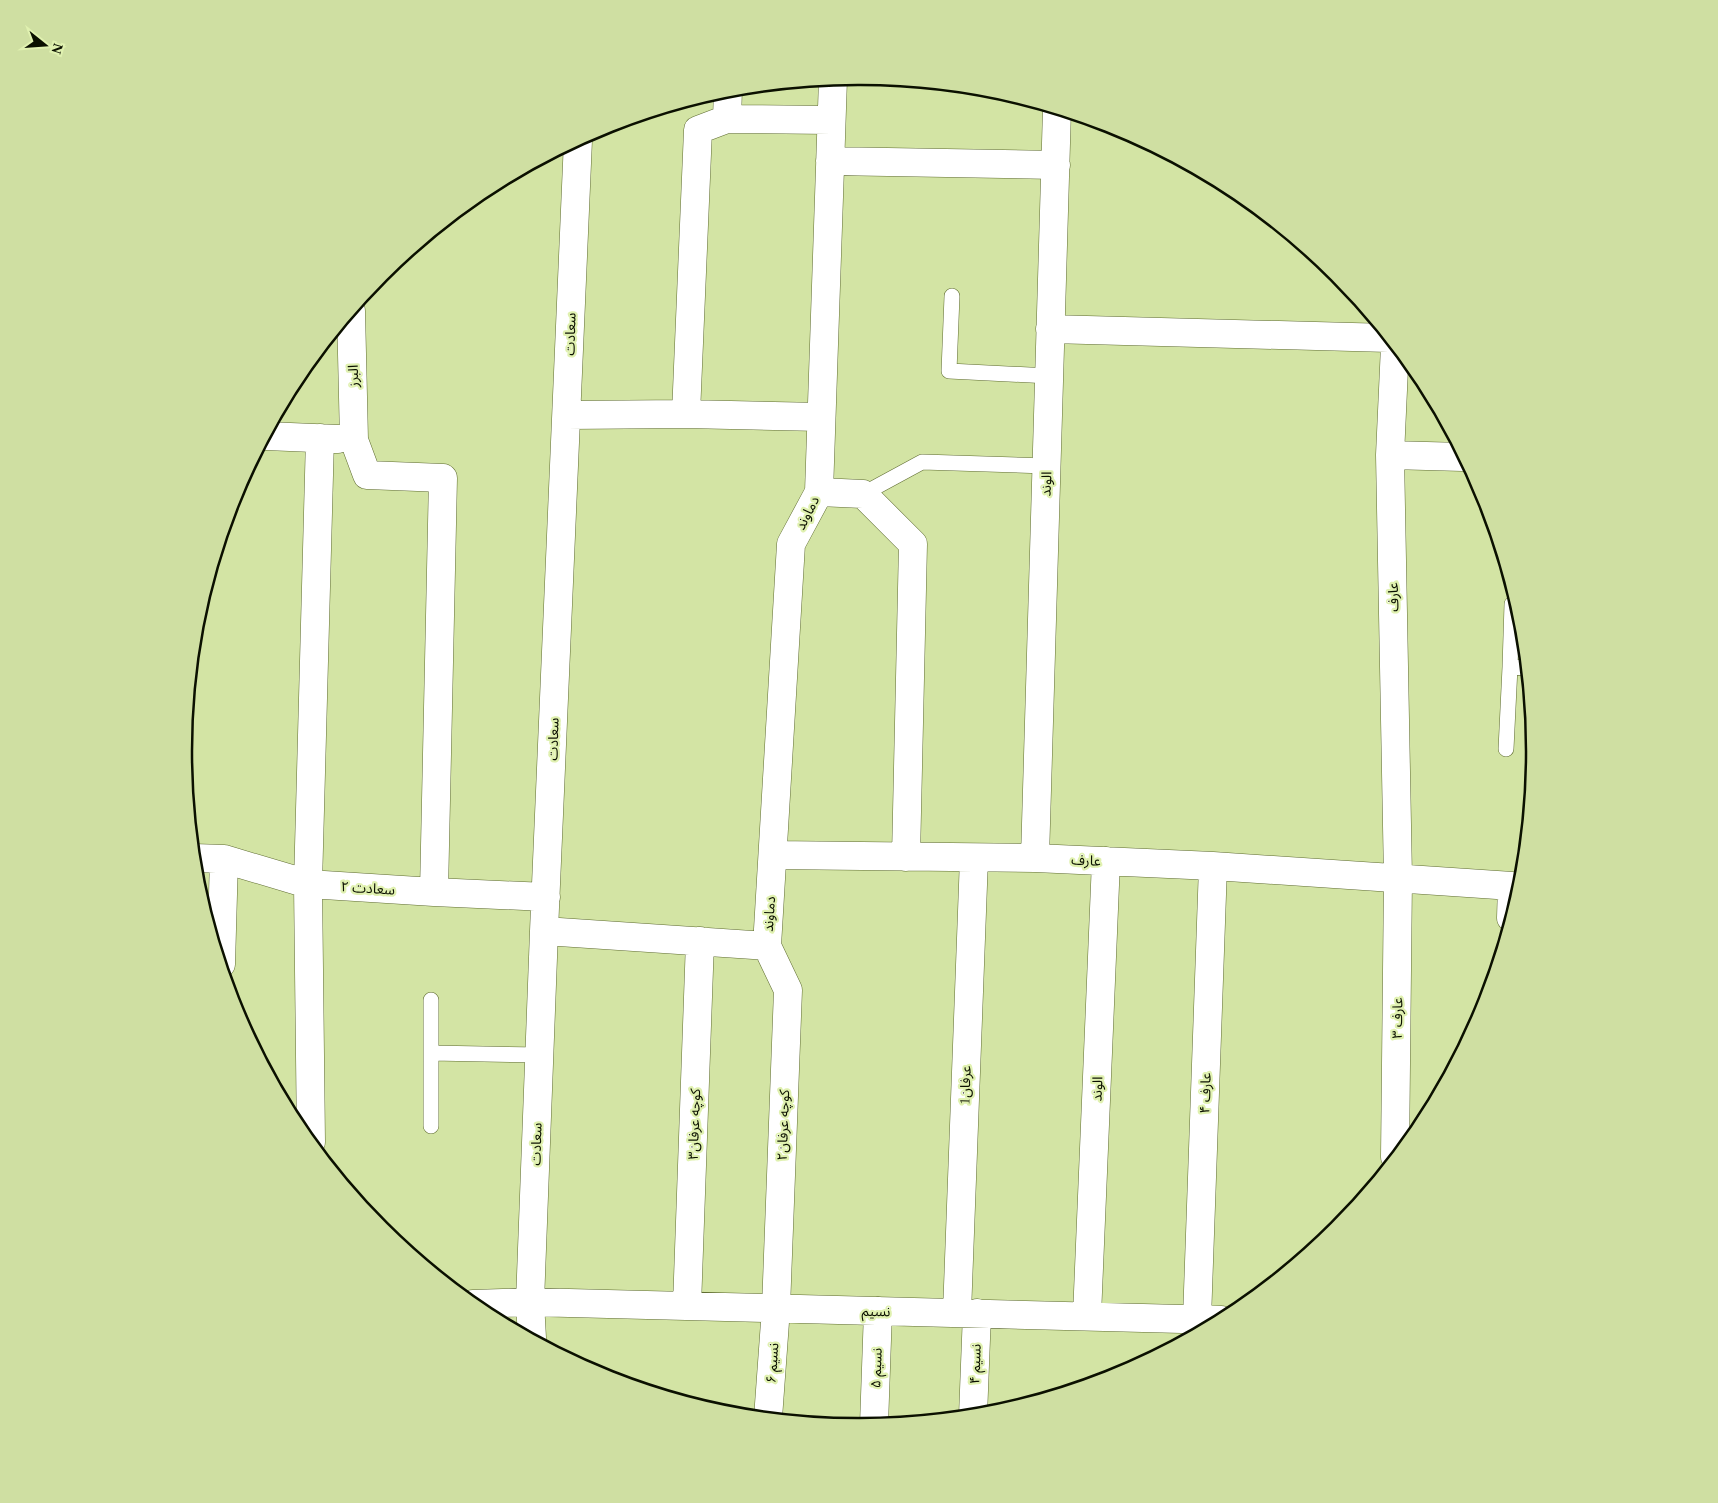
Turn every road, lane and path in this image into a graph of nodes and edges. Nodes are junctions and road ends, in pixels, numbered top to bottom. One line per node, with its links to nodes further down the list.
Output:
1 (833, 86): 5 (street, دماوند)
2 (728, 98): 4 (street)
3 (1057, 115): 8 (street, الوند)
4 (727, 119): 5 (street); 15 (street)
5 (831, 120): 7 (street, دماوند)
6 (578, 148): 16 (street, سعادت)
7 (830, 160): 8 (street); 17 (street, دماوند)
8 (1056, 165): 11 (street, الوند)
9 (952, 296): 14 (lane)
10 (351, 320): 20 (street, البرز)
11 (1050, 329): 12 (street); 14 (street, الوند)
12 (1381, 338)
13 (1395, 355): 21 (street, عارف)
14 (1049, 376): 23 (street, الوند)
15 (686, 414): 16 (street); 17 (street)
16 (567, 415): 42 (street, سعادت)
17 (821, 417): 24 (street, دماوند)
18 (272, 436): 19 (street)
19 (320, 438): 20 (street); 39 (street)
20 (354, 440): 41 (street, البرز)
21 (1390, 455): 22 (street); 38 (street, عارف)
22 (1457, 457)
23 (1046, 466): 25 (lane); 34 (street, الوند)
24 (818, 492): 25 (street); 30 (street, دماوند)
25 (863, 494): 31 (street)
26 (1512, 615): 27 (lane)
27 (1510, 667): 28 (lane); 29 (lane)
28 (1520, 668)
29 (1506, 749)
30 (773, 855): 31 (street, عارف); 46 (street, دماوند)
31 (906, 857): 33 (street, عارف)
32 (201, 858): 35 (street, سعادت ۲)
33 (974, 858): 34 (street, عارف); 58 (street, عرفان1)
34 (1035, 858): 36 (street, عارف)
35 (224, 859): 39 (street, سعادت ۲); 45 (street)
36 (1106, 862): 37 (street, عارف); 59 (street, الوند)
37 (1213, 866): 38 (street, عارف); 60 (street, عارف ۴)
38 (1398, 878): 40 (street, عارف); 52 (street, عارف ۳)
39 (308, 884): 41 (street, سعادت ۲); 51 (street)
40 (1512, 887)
41 (434, 892): 42 (street, سعادت ۲)
42 (546, 897): 43 (street, سعادت)
43 (544, 931): 44 (street); 49 (street, سعادت)
44 (700, 941): 46 (street); 55 (street, کوچه عرفان۳)
45 (222, 945)
46 (767, 946): 56 (street, کوچه عرفان۲)
47 (431, 1000): 48 (lane)
48 (431, 1053): 49 (lane); 50 (lane)
49 (540, 1055): 53 (street, سعادت)
50 (431, 1126)
51 (310, 1129)
52 (1395, 1147)
53 (530, 1302): 54 (street, نسیم); 55 (street, نسیم); 61 (street, سعادت)
54 (486, 1304)
55 (687, 1306): 56 (street, نسیم)
56 (776, 1308): 57 (street, نسیم); 63 (street, نسیم ۶)
57 (878, 1311): 58 (street, نسیم); 64 (street, نسیم ۵)
58 (967, 1313): 59 (street, نسیم); 62 (street, نسیم ۴)
59 (1087, 1316): 60 (street, نسیم)
60 (1209, 1319)
61 (532, 1332)
62 (973, 1408)
63 (768, 1411)
64 (874, 1418)

